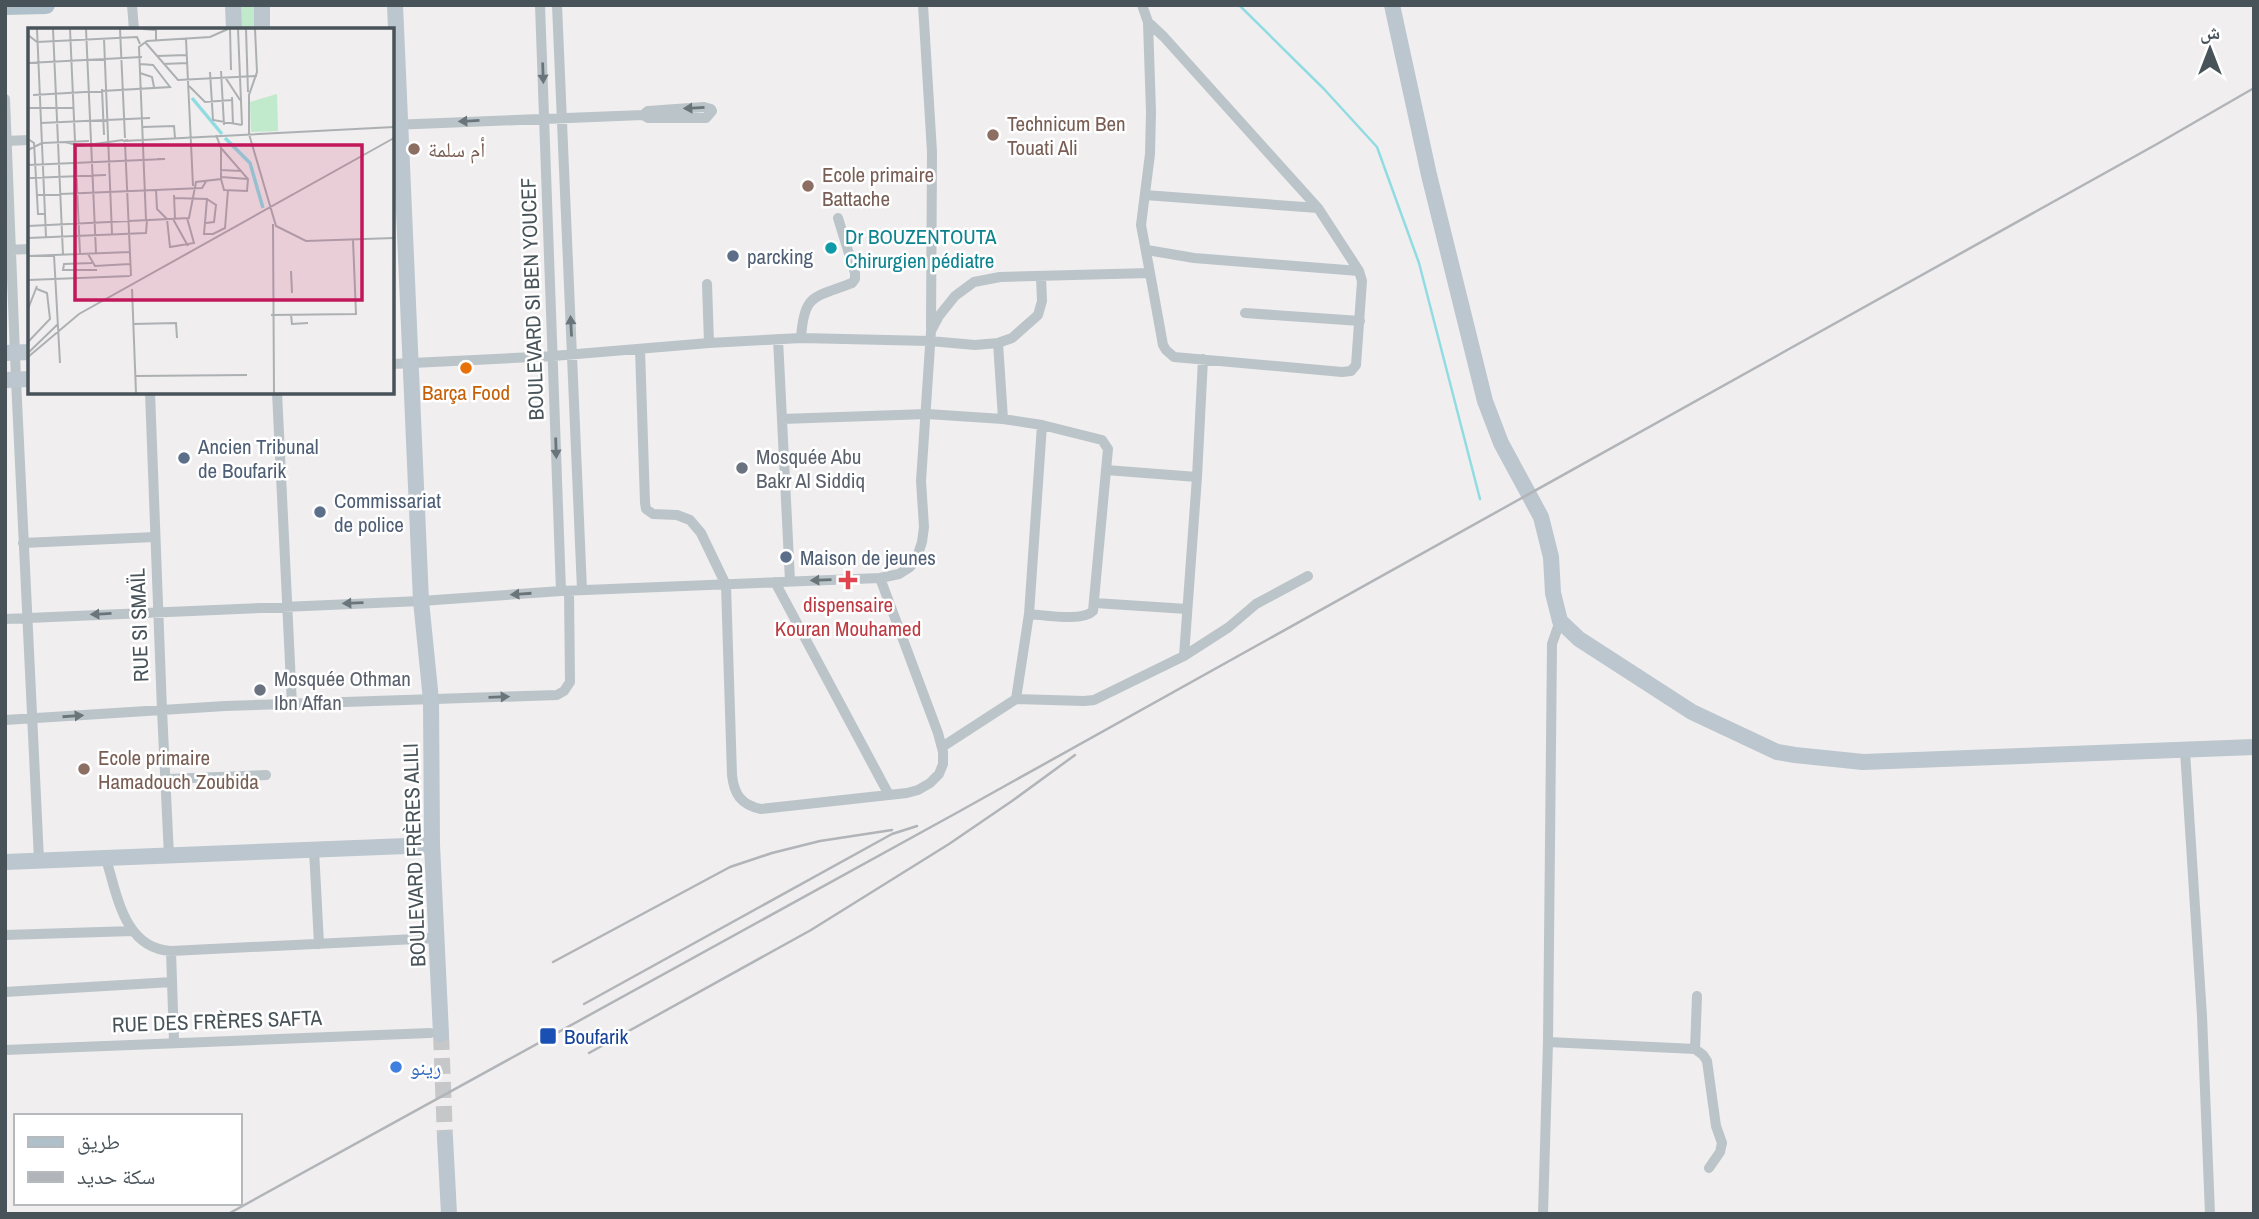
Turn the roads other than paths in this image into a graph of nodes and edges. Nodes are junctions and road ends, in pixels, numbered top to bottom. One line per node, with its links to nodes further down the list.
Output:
1 (46, 5): 11 (main road)
2 (132, 5): 13 (street)
3 (233, 5): 14 (main road)
4 (261, 5): 15 (main road)
5 (395, 5): 20 (main road, BOULEVARD FRÈRES ALILI)
6 (540, 5): 18 (street, BOULEVARD SI BEN YOUCEF, one-way to 18)
7 (557, 5): 19 (street, BOULEVARD SI BEN YOUCEF)
8 (923, 5): 35 (street)
9 (1142, 5): 12 (street)
10 (1392, 5): 73 (main road)
11 (5, 6)
12 (1148, 22): 23 (street); 24 (street)
13 (134, 28)
14 (234, 28)
15 (262, 28)
16 (5, 99): 22 (street)
17 (643, 115): 17 (street, one-way to 17); 19 (street)
18 (544, 118): 19 (street); 20 (street, one-way to 20); 43 (street, BOULEVARD SI BEN YOUCEF)
19 (562, 118): 42 (street, BOULEVARD SI BEN YOUCEF, one-way to 19)
20 (396, 124): 45 (main road, BOULEVARD FRÈRES ALILI)
21 (28, 140): 22 (street)
22 (6, 141): 27 (street)
23 (1144, 195): 24 (street); 28 (street)
24 (1318, 208): 29 (street)
25 (838, 218): 36 (street)
26 (28, 249): 27 (street)
27 (8, 250): 41 (street)
28 (1147, 250): 29 (street); 30 (street)
29 (1359, 271): 34 (street)
30 (1150, 273): 31 (street); 44 (street)
31 (1041, 277): 35 (street); 39 (street)
32 (707, 284): 38 (street)
33 (1245, 313): 34 (street)
34 (1360, 321): 44 (street)
35 (931, 336): 36 (street); 39 (street); 50 (street)
36 (801, 338): 37 (street)
37 (779, 340): 38 (street); 52 (street)
38 (709, 343): 40 (street)
39 (998, 343): 51 (street)
40 (640, 349): 42 (street); 62 (street)
41 (17, 353): 47 (street)
42 (572, 355): 43 (street); 63 (street, BOULEVARD SI BEN YOUCEF)
43 (553, 356): 45 (street); 64 (street, BOULEVARD SI BEN YOUCEF, one-way to 64)
44 (1202, 359): 55 (street)
45 (411, 363): 46 (street); 65 (main road, BOULEVARD FRÈRES ALILI)
46 (394, 364)
47 (17, 380): 57 (street)
48 (150, 394): 56 (street, RUE SI SMAÏL)
49 (277, 394): 67 (street)
50 (927, 414): 51 (street); 52 (street); 59 (street)
51 (1003, 418): 53 (street)
52 (782, 419): 60 (street)
53 (1042, 425): 54 (street); 70 (street)
54 (1106, 470): 55 (street); 66 (street)
55 (1197, 477): 68 (street)
56 (155, 537): 57 (street); 69 (street, RUE SI SMAÏL)
57 (23, 543): 71 (street)
58 (1308, 576): 74 (street)
59 (885, 577): 60 (street, one-way to 60); 81 (street)
60 (790, 581): 61 (street)
61 (775, 582): 62 (street); 86 (street)
62 (726, 585): 63 (street); 86 (street)
63 (582, 590): 64 (street)
64 (565, 591): 65 (street, one-way to 65); 76 (street, BOULEVARD SI BEN YOUCEF, one-way to 64)
65 (421, 601): 67 (street, one-way to 67); 76 (main road, BOULEVARD FRÈRES ALILI)
66 (1095, 603): 68 (street); 70 (street)
67 (288, 606): 69 (street); 77 (street)
68 (1187, 608): 74 (street)
69 (158, 611): 71 (street, one-way to 71); 78 (street, RUE SI SMAÏL)
70 (1029, 614): 75 (street)
71 (28, 618): 72 (street); 79 (street)
72 (5, 619)
73 (1560, 621): 83 (main road); 103 (street)
74 (1184, 656): 75 (street)
75 (1016, 699): 81 (street)
76 (431, 700): 77 (street); 87 (main road, BOULEVARD FRÈRES ALILI)
77 (292, 705): 78 (street)
78 (162, 710): 79 (street, one-way to 78); 85 (street, RUE SI SMAÏL)
79 (33, 719): 80 (street); 91 (street)
80 (5, 720)
81 (942, 747): 86 (street)
82 (2254, 747): 83 (main road)
83 (2185, 751): 110 (street)
84 (266, 775): 85 (street)
85 (167, 779): 89 (street, RUE SI SMAÏL)
86 (889, 795)
87 (432, 845): 88 (main road); 95 (main road, BOULEVARD FRÈRES ALILI)
88 (314, 850): 89 (main road); 96 (street)
89 (169, 856): 90 (main road)
90 (106, 859): 91 (main road); 93 (street)
91 (39, 860): 92 (main road)
92 (5, 862)
93 (133, 931): 94 (street); 97 (street)
94 (5, 935)
95 (436, 938): 96 (street); 101 (main road, BOULEVARD FRÈRES ALILI)
96 (319, 944): 97 (street)
97 (171, 951): 98 (street)
98 (172, 982): 99 (street); 102 (street)
99 (5, 992)
100 (1697, 996): 105 (street)
101 (435, 1033): 102 (street, RUE DES FRÈRES SAFTA)
102 (174, 1042): 104 (street, RUE DES FRÈRES SAFTA)
103 (1548, 1042): 105 (street); 109 (street)
104 (5, 1049)
105 (1695, 1049): 107 (street)
106 (445, 1138): 108 (main road)
107 (1709, 1168)
108 (449, 1214)
109 (1543, 1214)
110 (2210, 1214)

